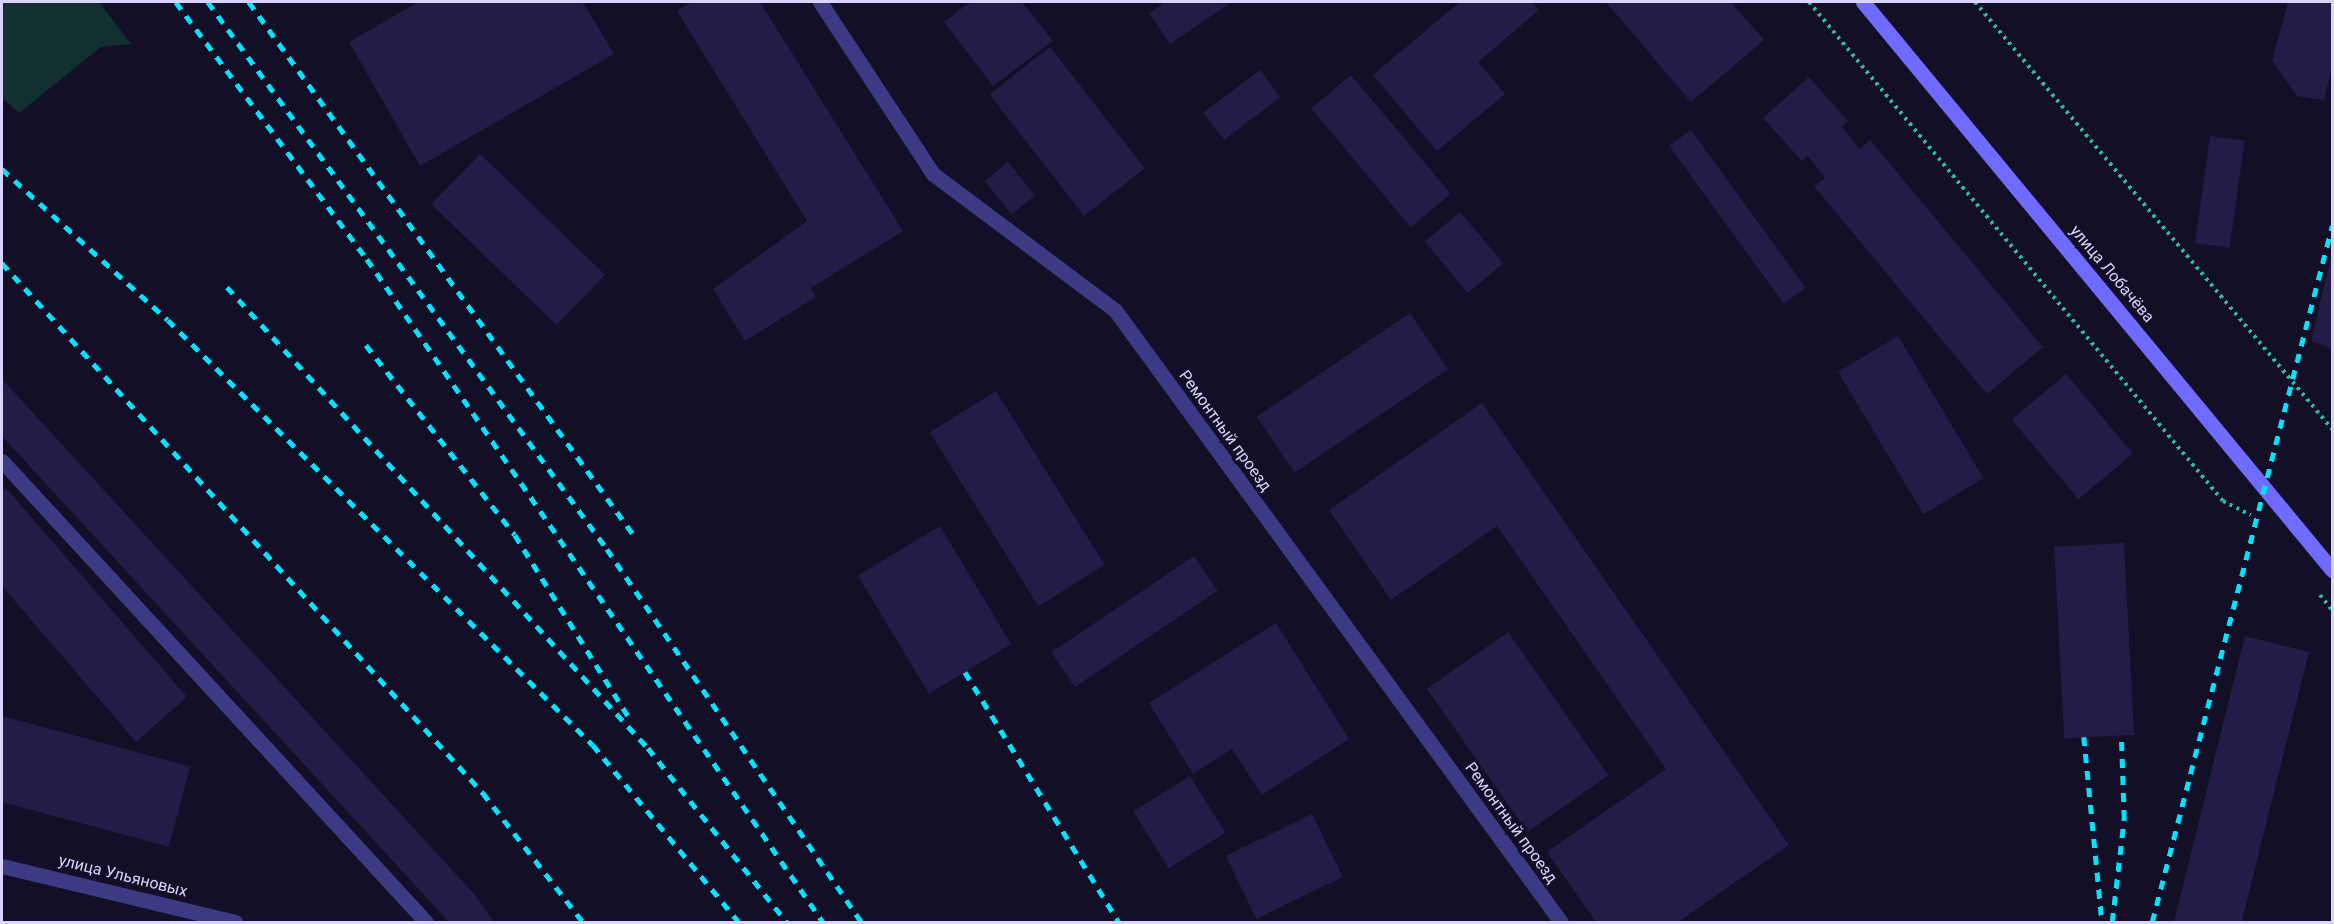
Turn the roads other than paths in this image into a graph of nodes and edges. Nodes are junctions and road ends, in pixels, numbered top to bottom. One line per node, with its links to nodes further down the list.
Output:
1 (820, 2): 8 (street, Ремонтный проезд)
2 (1863, 2): 4 (main road, улица Лобачёва)
3 (2, 461): 7 (street)
4 (2332, 570)
5 (2, 866): 6 (street, улица Ульяновых)
6 (235, 922)
7 (426, 922)
8 (1561, 922)

